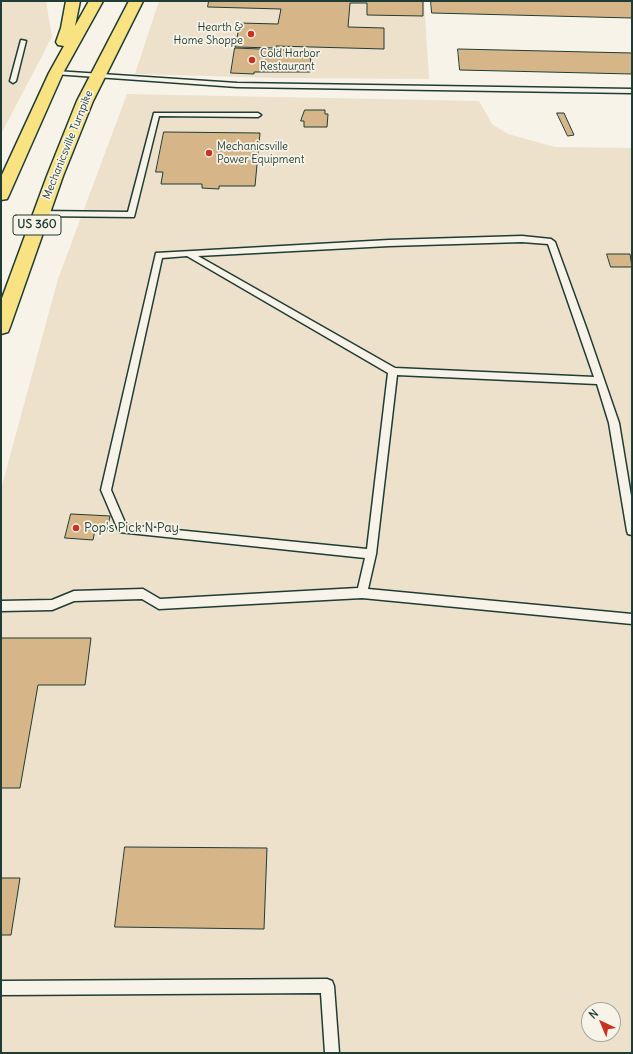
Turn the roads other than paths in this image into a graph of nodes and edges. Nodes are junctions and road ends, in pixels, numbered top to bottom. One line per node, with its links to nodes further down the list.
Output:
1 (73, 1): 6 (highway)
2 (96, 1): 6 (highway)
3 (136, 1): 5 (highway, US 360)
4 (23, 41): 7 (lane)
5 (96, 76): 6 (lane); 8 (lane); 11 (highway, Mechanicsville Turnpike / US 360)
6 (54, 78): 10 (highway)
7 (13, 81)
8 (632, 91)
9 (258, 115): 11 (lane)
10 (1, 195)
11 (40, 214): 13 (highway, Mechanicsville Turnpike / US 360)
12 (188, 254): 14 (lane); 15 (lane); 17 (lane)
13 (1, 327)
14 (393, 371): 15 (lane); 17 (lane)
15 (600, 381): 16 (lane)
16 (632, 531)
17 (371, 554): 18 (lane)
18 (362, 593): 19 (lane); 20 (lane)
19 (1, 606)
20 (632, 619)
21 (1, 988): 22 (lane)
22 (332, 1053)

